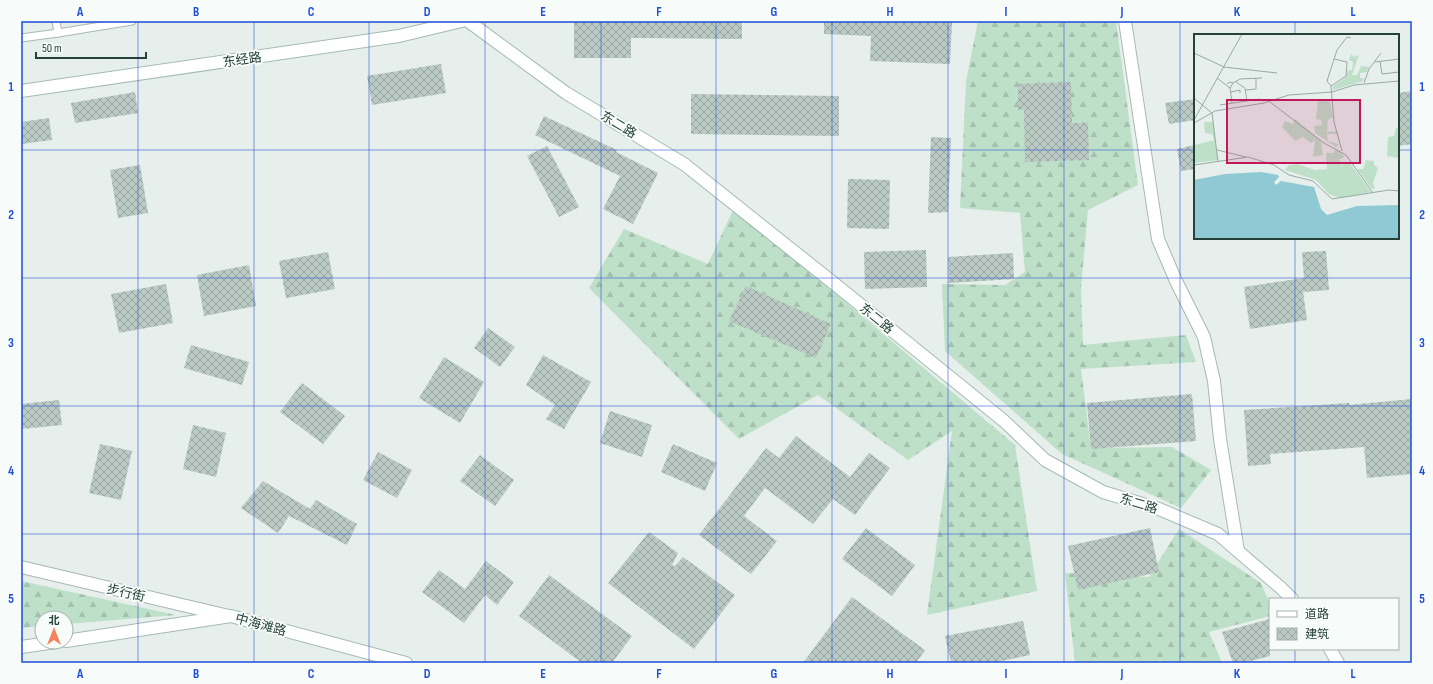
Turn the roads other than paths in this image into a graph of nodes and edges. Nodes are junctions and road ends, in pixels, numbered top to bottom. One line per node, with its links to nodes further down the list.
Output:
1 (56, 21): 6 (lane)
2 (132, 21): 6 (lane)
3 (462, 21): 8 (street, 东经路)
4 (468, 21): 9 (street, 东二路)
5 (1125, 21): 9 (street)
6 (58, 33): 7 (lane)
7 (21, 38)
8 (21, 91)
9 (1238, 551): 11 (street, 东二路)
10 (21, 567): 12 (street, 步行街)
11 (1291, 598)
12 (230, 616): 13 (street, 中海滩路); 17 (street, 中海滩路)
13 (74, 640)
14 (34, 645): 15 (street)
15 (21, 647)
16 (1331, 650): 18 (street)
17 (406, 663)
18 (1338, 663)

